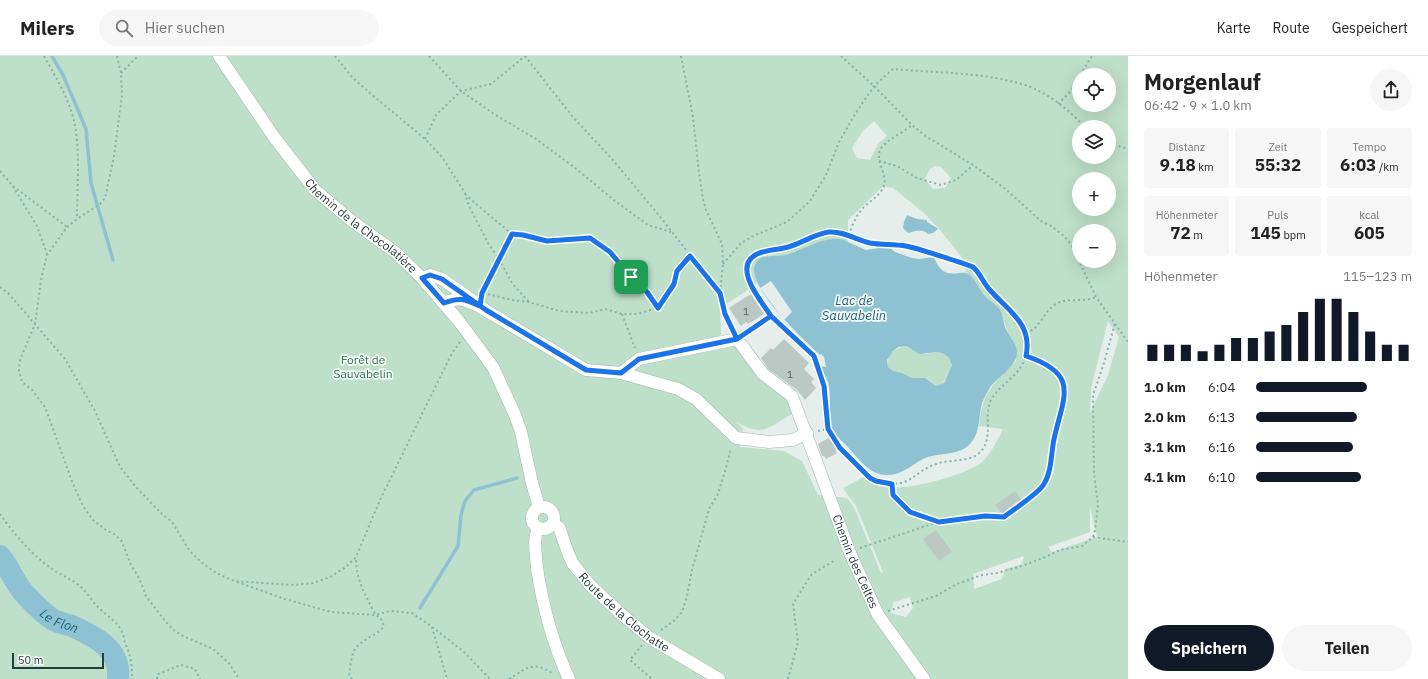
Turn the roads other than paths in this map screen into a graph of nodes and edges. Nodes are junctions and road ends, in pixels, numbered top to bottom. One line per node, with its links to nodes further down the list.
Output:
1 (218, 56): 2 (street, Chemin de la Chocolatière)
2 (422, 278): 3 (street, Chemin de la Chocolatière); 4 (street)
3 (444, 303): 4 (street); 7 (street, Chemin de la Chocolatière)
4 (483, 308): 5 (street)
5 (621, 373): 6 (street); 6 (street, Chemin des Celtes)
6 (807, 433): 12 (street, Chemin des Celtes)
7 (539, 507): 8 (street); 9 (street)
8 (553, 524): 9 (street); 11 (street, Route de la Clochatte)
9 (538, 528): 10 (street)
10 (569, 679)
11 (719, 679)
12 (924, 679)

